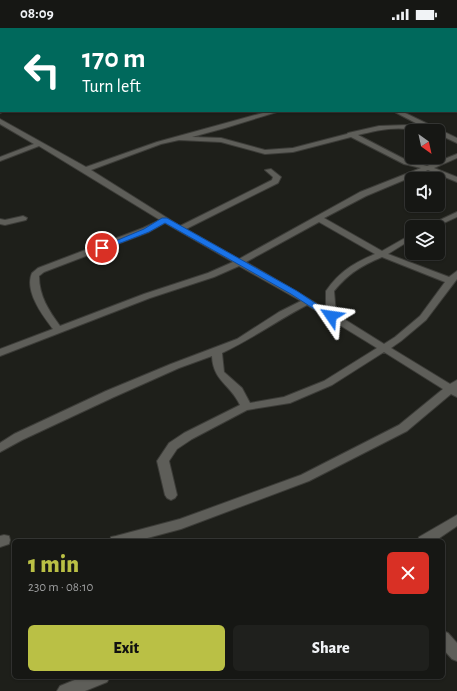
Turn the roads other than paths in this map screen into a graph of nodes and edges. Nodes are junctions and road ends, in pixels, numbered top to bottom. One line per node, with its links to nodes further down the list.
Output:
1 (274, 112): 6 (street)
2 (398, 112): 3 (street)
3 (409, 117): 5 (street); 8 (street)
4 (0, 121): 13 (street)
5 (423, 124)
6 (223, 127): 11 (street); 14 (street)
7 (405, 127): 8 (street)
8 (379, 128): 9 (street)
9 (350, 134): 14 (street); 17 (street)
10 (445, 135): 12 (street)
11 (177, 138): 14 (street); 18 (street)
12 (457, 140)
13 (39, 144): 16 (street); 18 (street)
14 (240, 144)
15 (457, 156): 17 (street)
16 (0, 159)
17 (429, 168): 20 (street); 23 (street)
18 (86, 170): 24 (street)
19 (269, 170): 27 (street)
20 (457, 180)
21 (457, 214): 25 (street)
22 (23, 218): 26 (street)
23 (318, 218): 29 (street); 30 (street)
24 (164, 220): 27 (street); 35 (street)
25 (444, 220)
26 (0, 221)
27 (180, 229): 30 (street)
28 (405, 240): 29 (street)
29 (382, 254): 32 (street); 34 (street)
30 (240, 262): 33 (street); 35 (street)
31 (457, 274): 32 (street)
32 (450, 281): 36 (street)
33 (308, 301): 34 (street); 37 (street)
34 (331, 316): 36 (street)
35 (58, 330): 38 (street)
36 (382, 348): 39 (street); 40 (street)
37 (217, 351): 40 (street); 41 (street)
38 (0, 353)
39 (455, 389): 44 (street)
40 (246, 406): 42 (street)
41 (0, 448)
42 (171, 495)
43 (457, 520): 45 (street)
44 (124, 539)
45 (427, 539)
46 (445, 640): 47 (street)
47 (457, 654)
48 (97, 679): 49 (street)
49 (65, 691)

